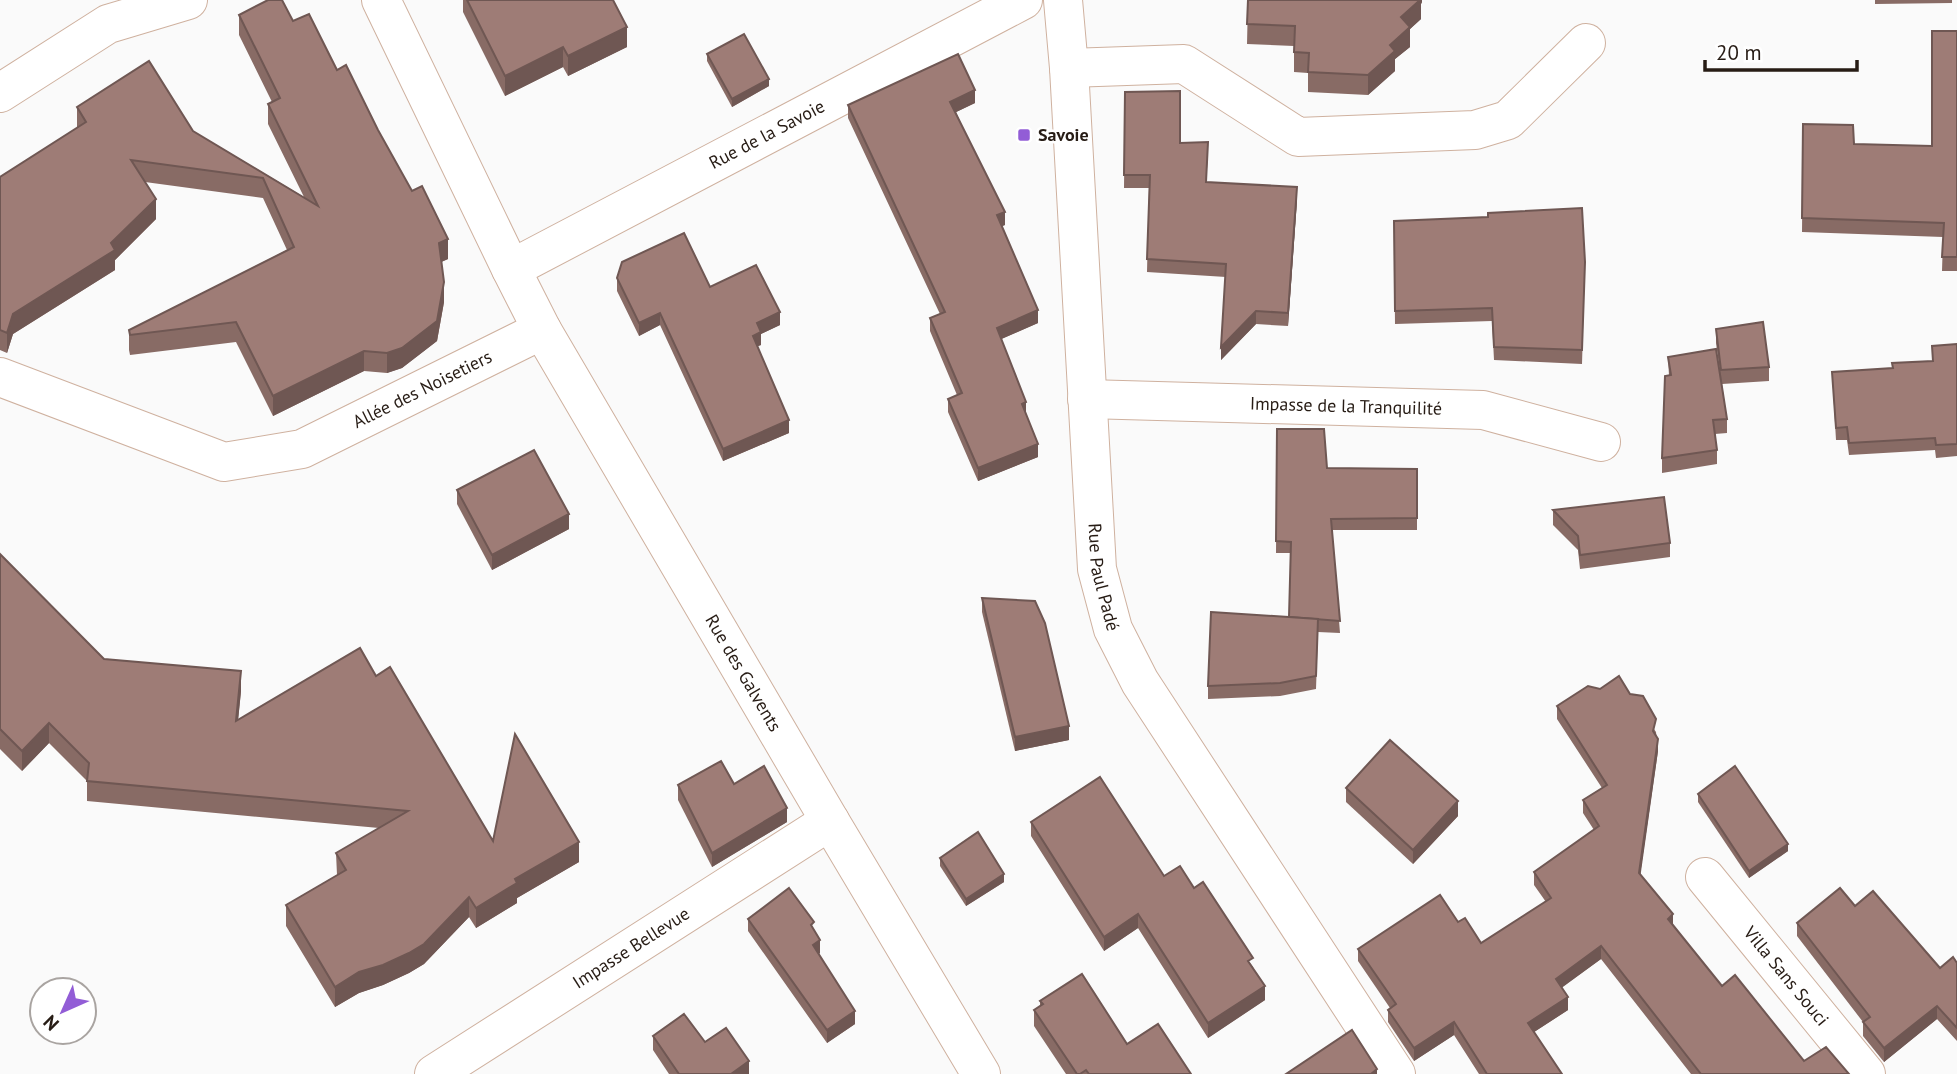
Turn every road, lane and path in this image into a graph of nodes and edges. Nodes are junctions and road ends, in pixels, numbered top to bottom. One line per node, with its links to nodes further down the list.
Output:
1 (188, 0): 7 (street)
2 (381, 0): 8 (street, Rue des Galvents)
3 (1023, 0): 8 (street, Rue de la Savoie)
4 (1063, 0): 6 (street, Rue Paul Padé)
5 (1586, 43): 6 (street)
6 (1069, 68): 11 (street, Rue Paul Padé)
7 (0, 93)
8 (511, 270): 9 (street, Rue des Galvents)
9 (542, 330): 10 (street, Allée des Noisetiers); 13 (street, Rue des Galvents)
10 (0, 377)
11 (1087, 399): 12 (street, Impasse de la Tranquilité); 17 (street, Rue Paul Padé)
12 (1601, 442)
13 (830, 821): 15 (street, Impasse Bellevue); 16 (street, Rue des Galvents)
14 (1705, 877): 18 (street, Villa Sans Souci)
15 (434, 1074)
16 (981, 1074)
17 (1396, 1074)
18 (1866, 1074)

